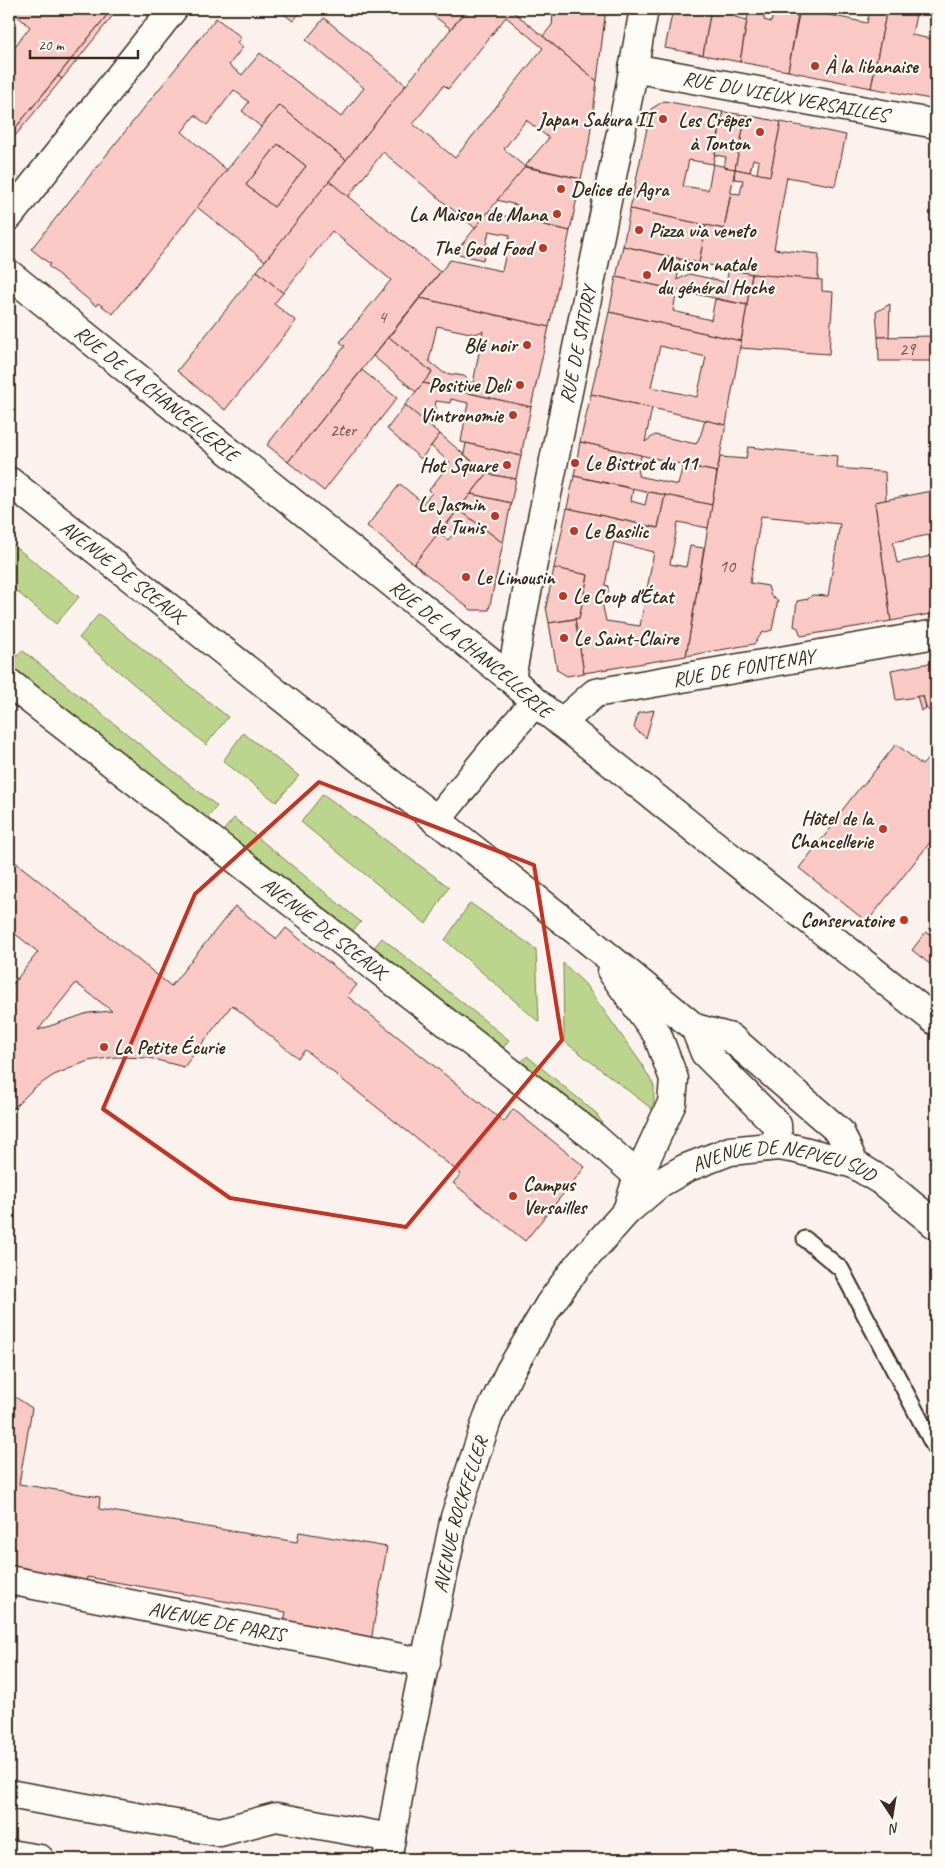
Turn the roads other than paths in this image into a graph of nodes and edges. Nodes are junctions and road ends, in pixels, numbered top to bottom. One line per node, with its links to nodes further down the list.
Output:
1 (173, 9): 5 (street)
2 (644, 9): 3 (street, RUE DE SATORY)
3 (633, 68): 4 (street, RUE DU VIEUX VERSAILLES); 9 (street, RUE DE SATORY)
4 (936, 124)
5 (9, 216)
6 (9, 274): 9 (street, RUE DE LA CHANCELLERIE)
7 (9, 482): 13 (street, AVENUE DE SCEAUX)
8 (936, 634): 12 (street, RUE DE FONTENAY)
9 (512, 679): 11 (street, RUE DE LA CHANCELLERIE)
10 (9, 683): 19 (street, AVENUE DE SCEAUX)
11 (535, 702): 12 (street, RUE DE LA CHANCELLERIE); 13 (street)
12 (561, 723): 15 (street, RUE DE LA CHANCELLERIE)
13 (436, 820): 14 (street, AVENUE DE SCEAUX)
14 (588, 940): 16 (street, AVENUE DE SCEAUX); 19 (street, AVENUE DE SCEAUX)
15 (936, 1021)
16 (695, 1028): 17 (street, AVENUE DE SCEAUX); 18 (street, AVENUE DE SCEAUX)
17 (778, 1146): 18 (street, AVENUE DE NEPVEU SUD); 20 (street, AVENUE DE NEPVEU SUD)
18 (854, 1164): 21 (street, AVENUE DE NEPVEU SUD)
19 (638, 1176): 20 (street, AVENUE DE SCEAUX)
20 (627, 1211): 25 (street, AVENUE ROCKFELLER)
21 (936, 1224)
22 (806, 1239): 23 (lane)
23 (936, 1450)
24 (9, 1580): 25 (street, AVENUE DE PARIS)
25 (426, 1663): 27 (street, AVENUE ROCKFELLER)
26 (9, 1794): 27 (street)
27 (389, 1849)
28 (9, 1854): 29 (street)
29 (40, 1859)

